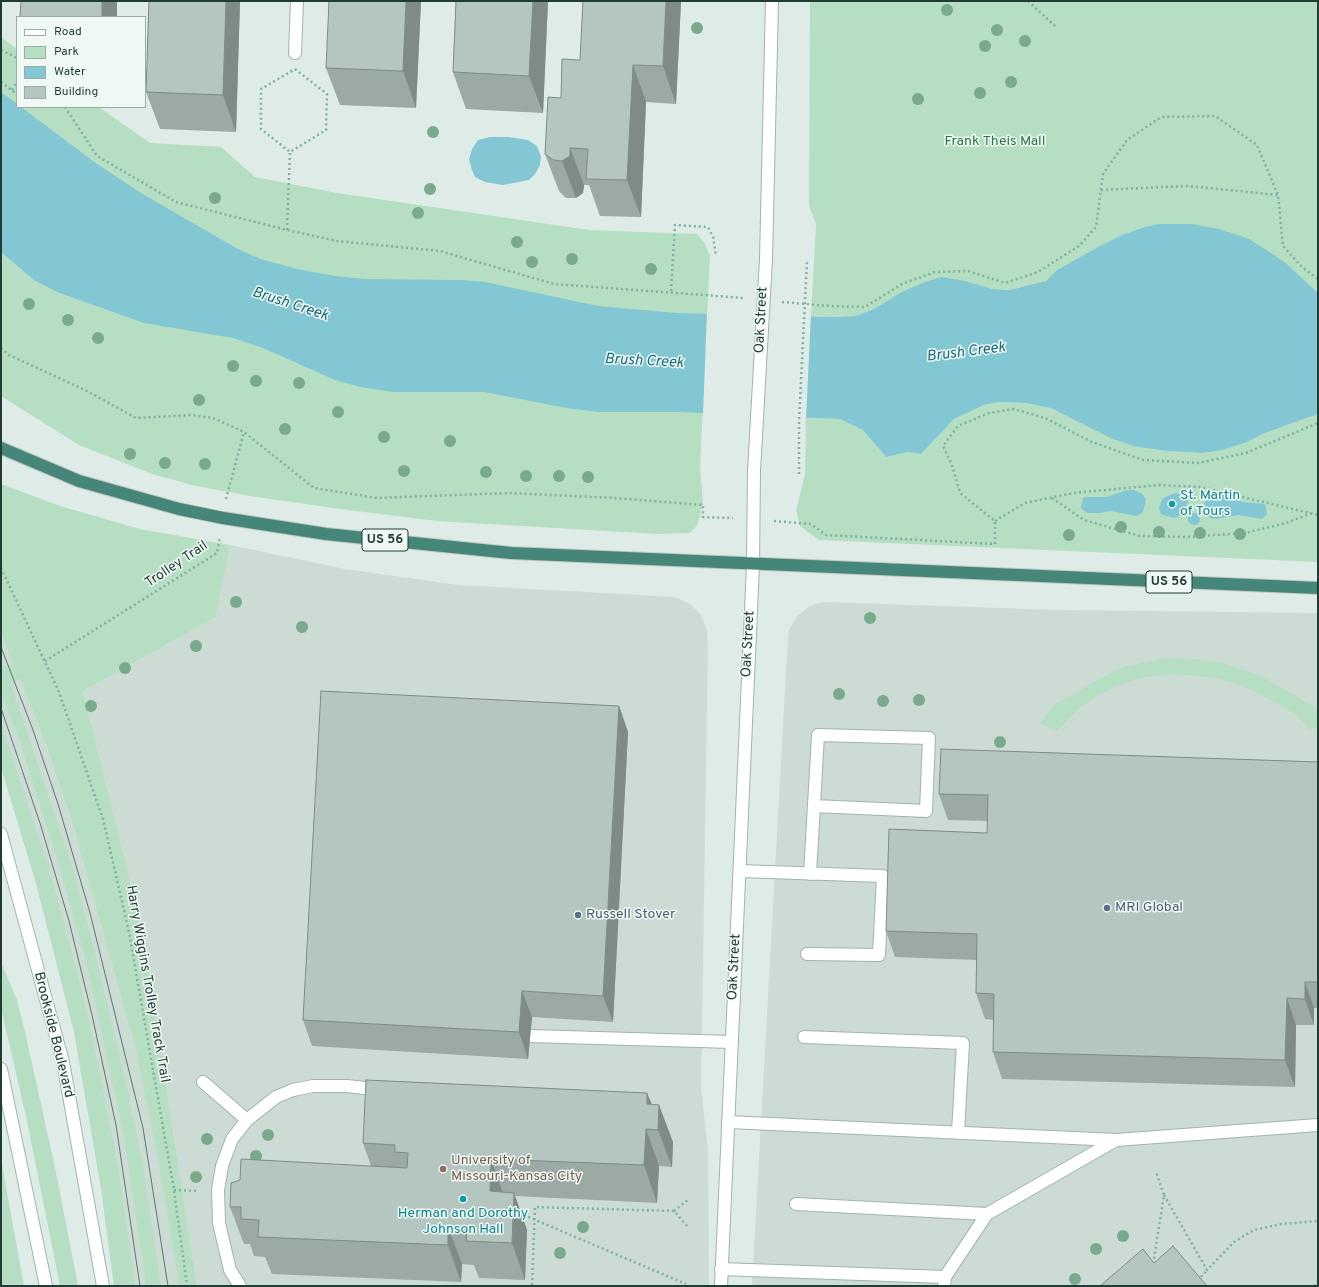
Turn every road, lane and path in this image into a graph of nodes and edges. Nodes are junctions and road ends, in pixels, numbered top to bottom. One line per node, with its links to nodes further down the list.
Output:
1 (297, 1): 6 (street)
2 (772, 1): 32 (street, Oak Street, bridge)
3 (1028, 1): 4 (path)
4 (1055, 26)
5 (1, 50): 7 (path)
6 (295, 53)
7 (16, 58)
8 (1, 82): 10 (path)
9 (16, 84): 10 (path)
10 (12, 90): 11 (path)
11 (16, 93)
12 (67, 108): 16 (path)
13 (290, 152): 13 (path); 16 (path)
14 (1101, 190): 15 (path); 15 (path); 22 (path)
15 (1278, 195): 19 (path)
16 (287, 230): 20 (path)
17 (716, 256): 20 (path)
18 (807, 261): 27 (path, bridge)
19 (1318, 279)
20 (671, 292): 21 (path)
21 (745, 298)
22 (776, 301)
23 (1, 348): 25 (path)
24 (1318, 423): 33 (path)
25 (244, 432): 31 (path, Trolley Trail); 32 (path)
26 (1, 448): 31 (highway, US 56)
27 (799, 474)
28 (1051, 498): 29 (path); 29 (path); 33 (path)
29 (1312, 512): 30 (path)
30 (1318, 515)
31 (223, 518): 34 (highway, US 56); 37 (path, Trolley Trail)
32 (755, 519): 33 (path); 34 (street, Oak Street)
33 (996, 521)
34 (753, 565): 36 (highway, US 56); 40 (street, Oak Street)
35 (1, 568): 37 (path, Harry Wiggins Trolley Track Trail)
36 (1318, 588)
37 (45, 661): 55 (path, Harry Wiggins Trolley Track Trail)
38 (814, 806): 38 (street); 41 (street)
39 (1, 834): 74 (street, Brookside Boulevard)
40 (740, 871): 41 (street); 45 (street, Oak Street)
41 (810, 874): 42 (street)
42 (807, 954)
43 (530, 1036): 45 (street)
44 (804, 1037): 52 (street)
45 (732, 1042): 50 (street, Oak Street)
46 (1, 1069): 73 (street)
47 (203, 1082): 49 (street)
48 (396, 1092): 49 (street)
49 (247, 1120): 76 (street)
50 (728, 1122): 52 (street); 67 (street, Oak Street)
51 (1318, 1125): 53 (street)
52 (958, 1133): 53 (street)
53 (1116, 1140): 62 (street)
54 (1156, 1172): 57 (path)
55 (174, 1190): 56 (path); 75 (path, Harry Wiggins Trolley Track Trail)
56 (198, 1191)
57 (1164, 1195): 66 (path); 68 (path)
58 (689, 1199): 60 (path)
59 (796, 1204): 62 (street)
60 (674, 1211): 63 (path); 65 (path)
61 (516, 1212): 63 (path)
62 (987, 1214): 69 (street)
63 (534, 1220): 71 (path); 72 (path)
64 (1318, 1221): 68 (path)
65 (688, 1227)
66 (1149, 1263)
67 (722, 1269): 69 (street); 77 (street, Oak Street)
68 (1207, 1270): 78 (path)
69 (944, 1281)
70 (1318, 1281): 79 (path)
71 (686, 1284)
72 (532, 1285)
73 (46, 1286)
74 (104, 1286)
75 (187, 1286)
76 (240, 1286)
77 (721, 1286)
78 (1203, 1286)
79 (1314, 1286)

